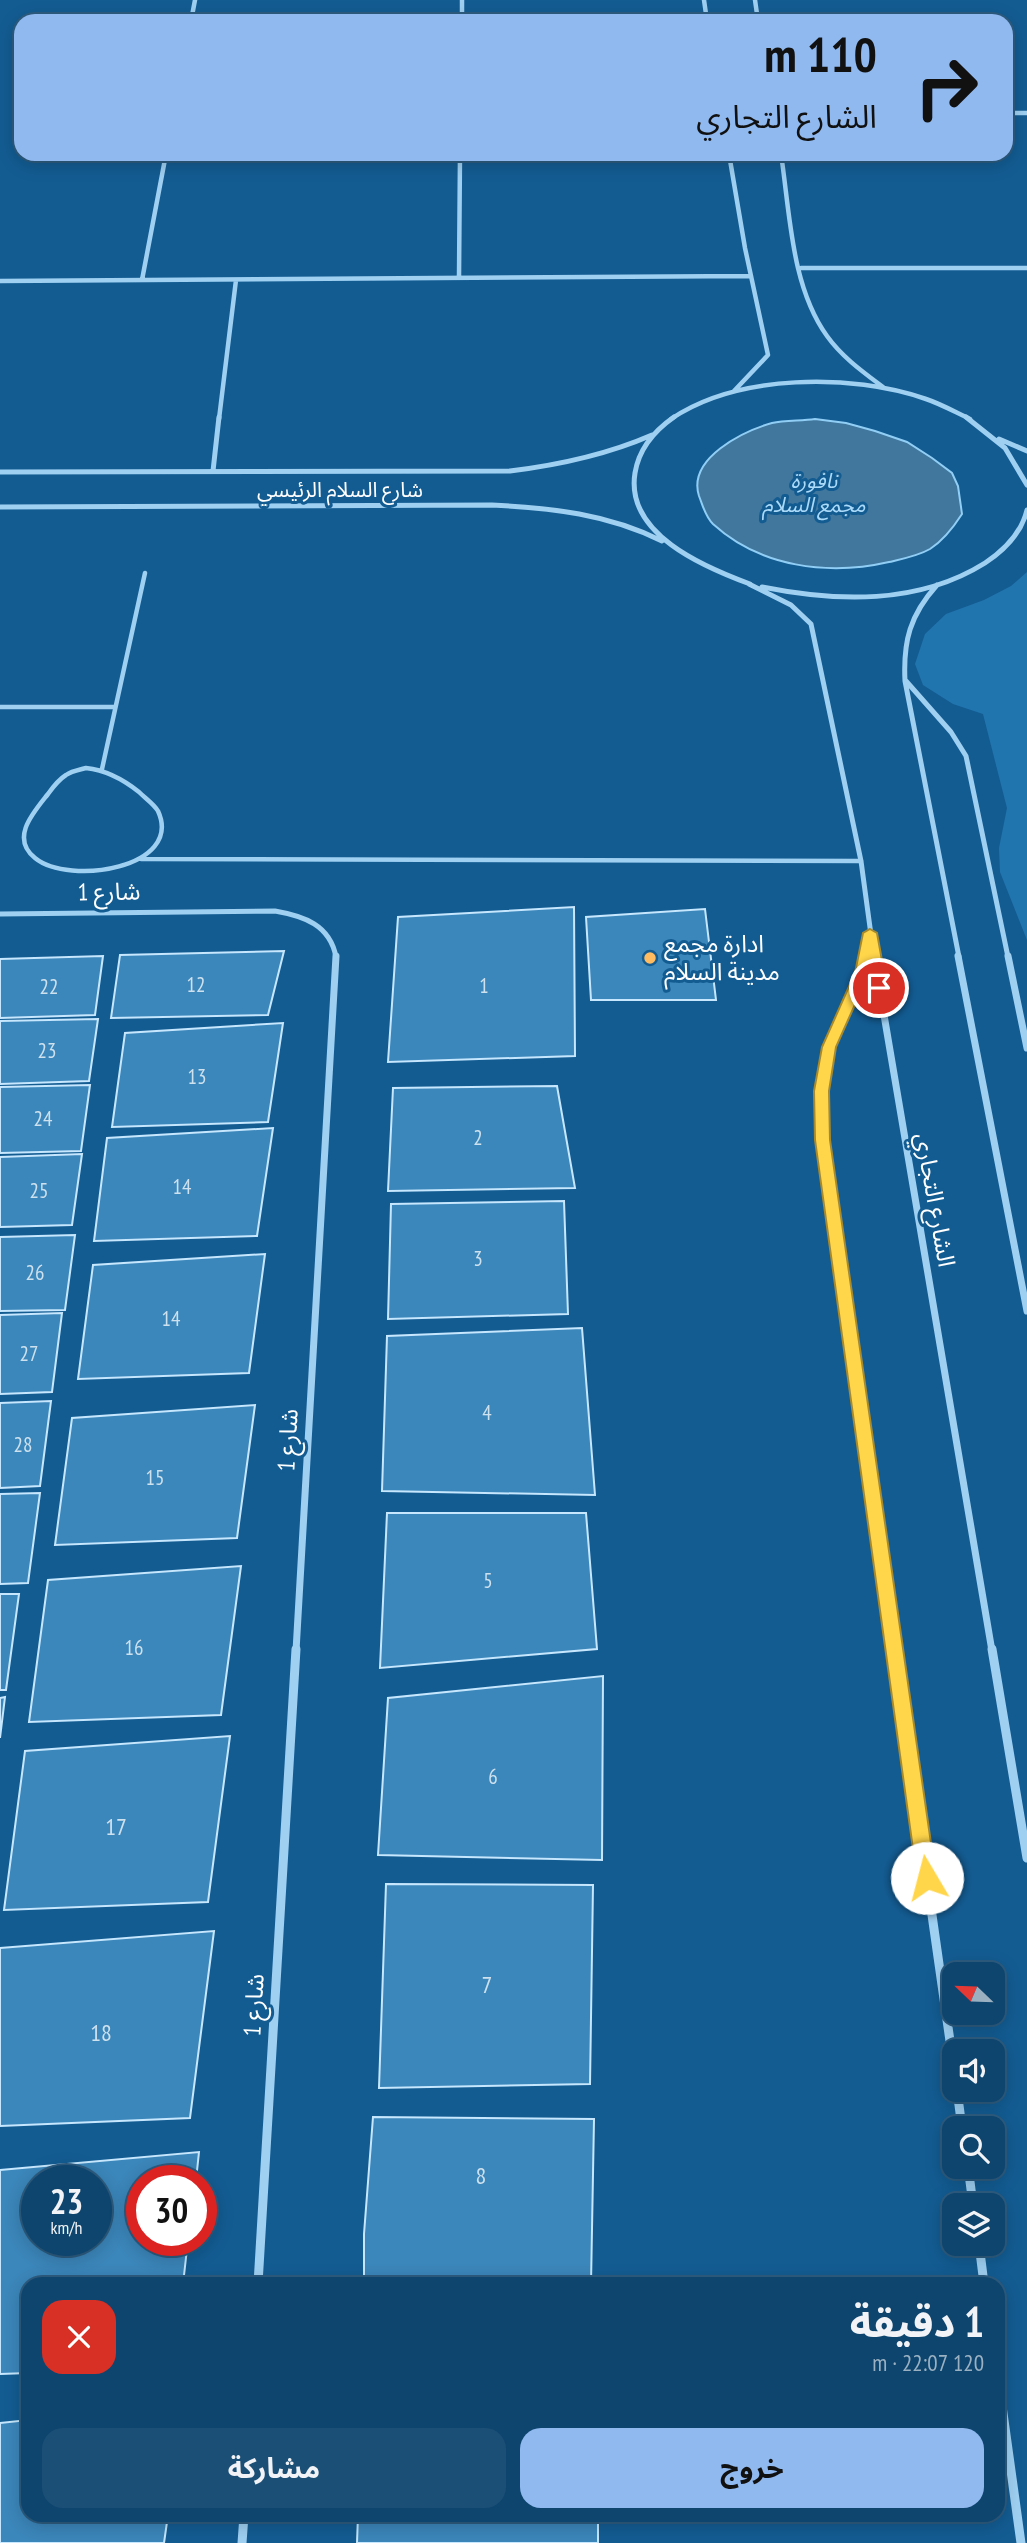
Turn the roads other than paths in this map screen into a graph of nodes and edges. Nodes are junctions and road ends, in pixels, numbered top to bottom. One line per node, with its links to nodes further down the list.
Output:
1 (165, 161): 9 (street)
2 (460, 161): 8 (street)
3 (730, 161): 7 (street)
4 (782, 161): 5 (street)
5 (801, 268): 6 (street); 12 (street)
6 (1027, 268)
7 (750, 276): 8 (street); 13 (street)
8 (459, 278): 10 (street)
9 (142, 280): 10 (street); 11 (street)
10 (236, 280): 17 (street)
11 (0, 281)
12 (886, 389): 13 (street); 15 (street)
13 (733, 392): 14 (street)
14 (653, 434): 17 (street, شارع السلام الرئيسي); 24 (street)
15 (995, 438): 16 (street); 19 (street)
16 (1027, 451)
17 (213, 471): 18 (street, شارع السلام الرئيسي)
18 (0, 472)
19 (1027, 485)
20 (0, 507): 24 (street, شارع السلام الرئيسي)
21 (1027, 510): 23 (street)
22 (1027, 531): 23 (street)
23 (1017, 536): 27 (street)
24 (674, 547): 26 (street)
25 (145, 573): 29 (lane)
26 (749, 584): 27 (street); 33 (street, الشارع التجاري)
27 (937, 585): 28 (street)
28 (905, 681): 36 (street); 37 (street)
29 (116, 706): 30 (lane); 31 (lane)
30 (0, 707)
31 (102, 769): 32 (lane); 32 (lane)
32 (141, 859): 33 (lane)
33 (861, 861): 35 (street, الشارع التجاري)
34 (0, 914): 41 (street, شارع 1)
35 (870, 933): 38 (street, الشارع التجاري); 39 (street)
36 (1027, 1048)
37 (1027, 1311)
38 (1027, 1858)
39 (950, 2039)
40 (980, 2256): 42 (street)
41 (258, 2277)
42 (983, 2277)
43 (1005, 2428): 46 (street)
44 (244, 2522): 45 (street)
45 (242, 2543)
46 (1021, 2543)

